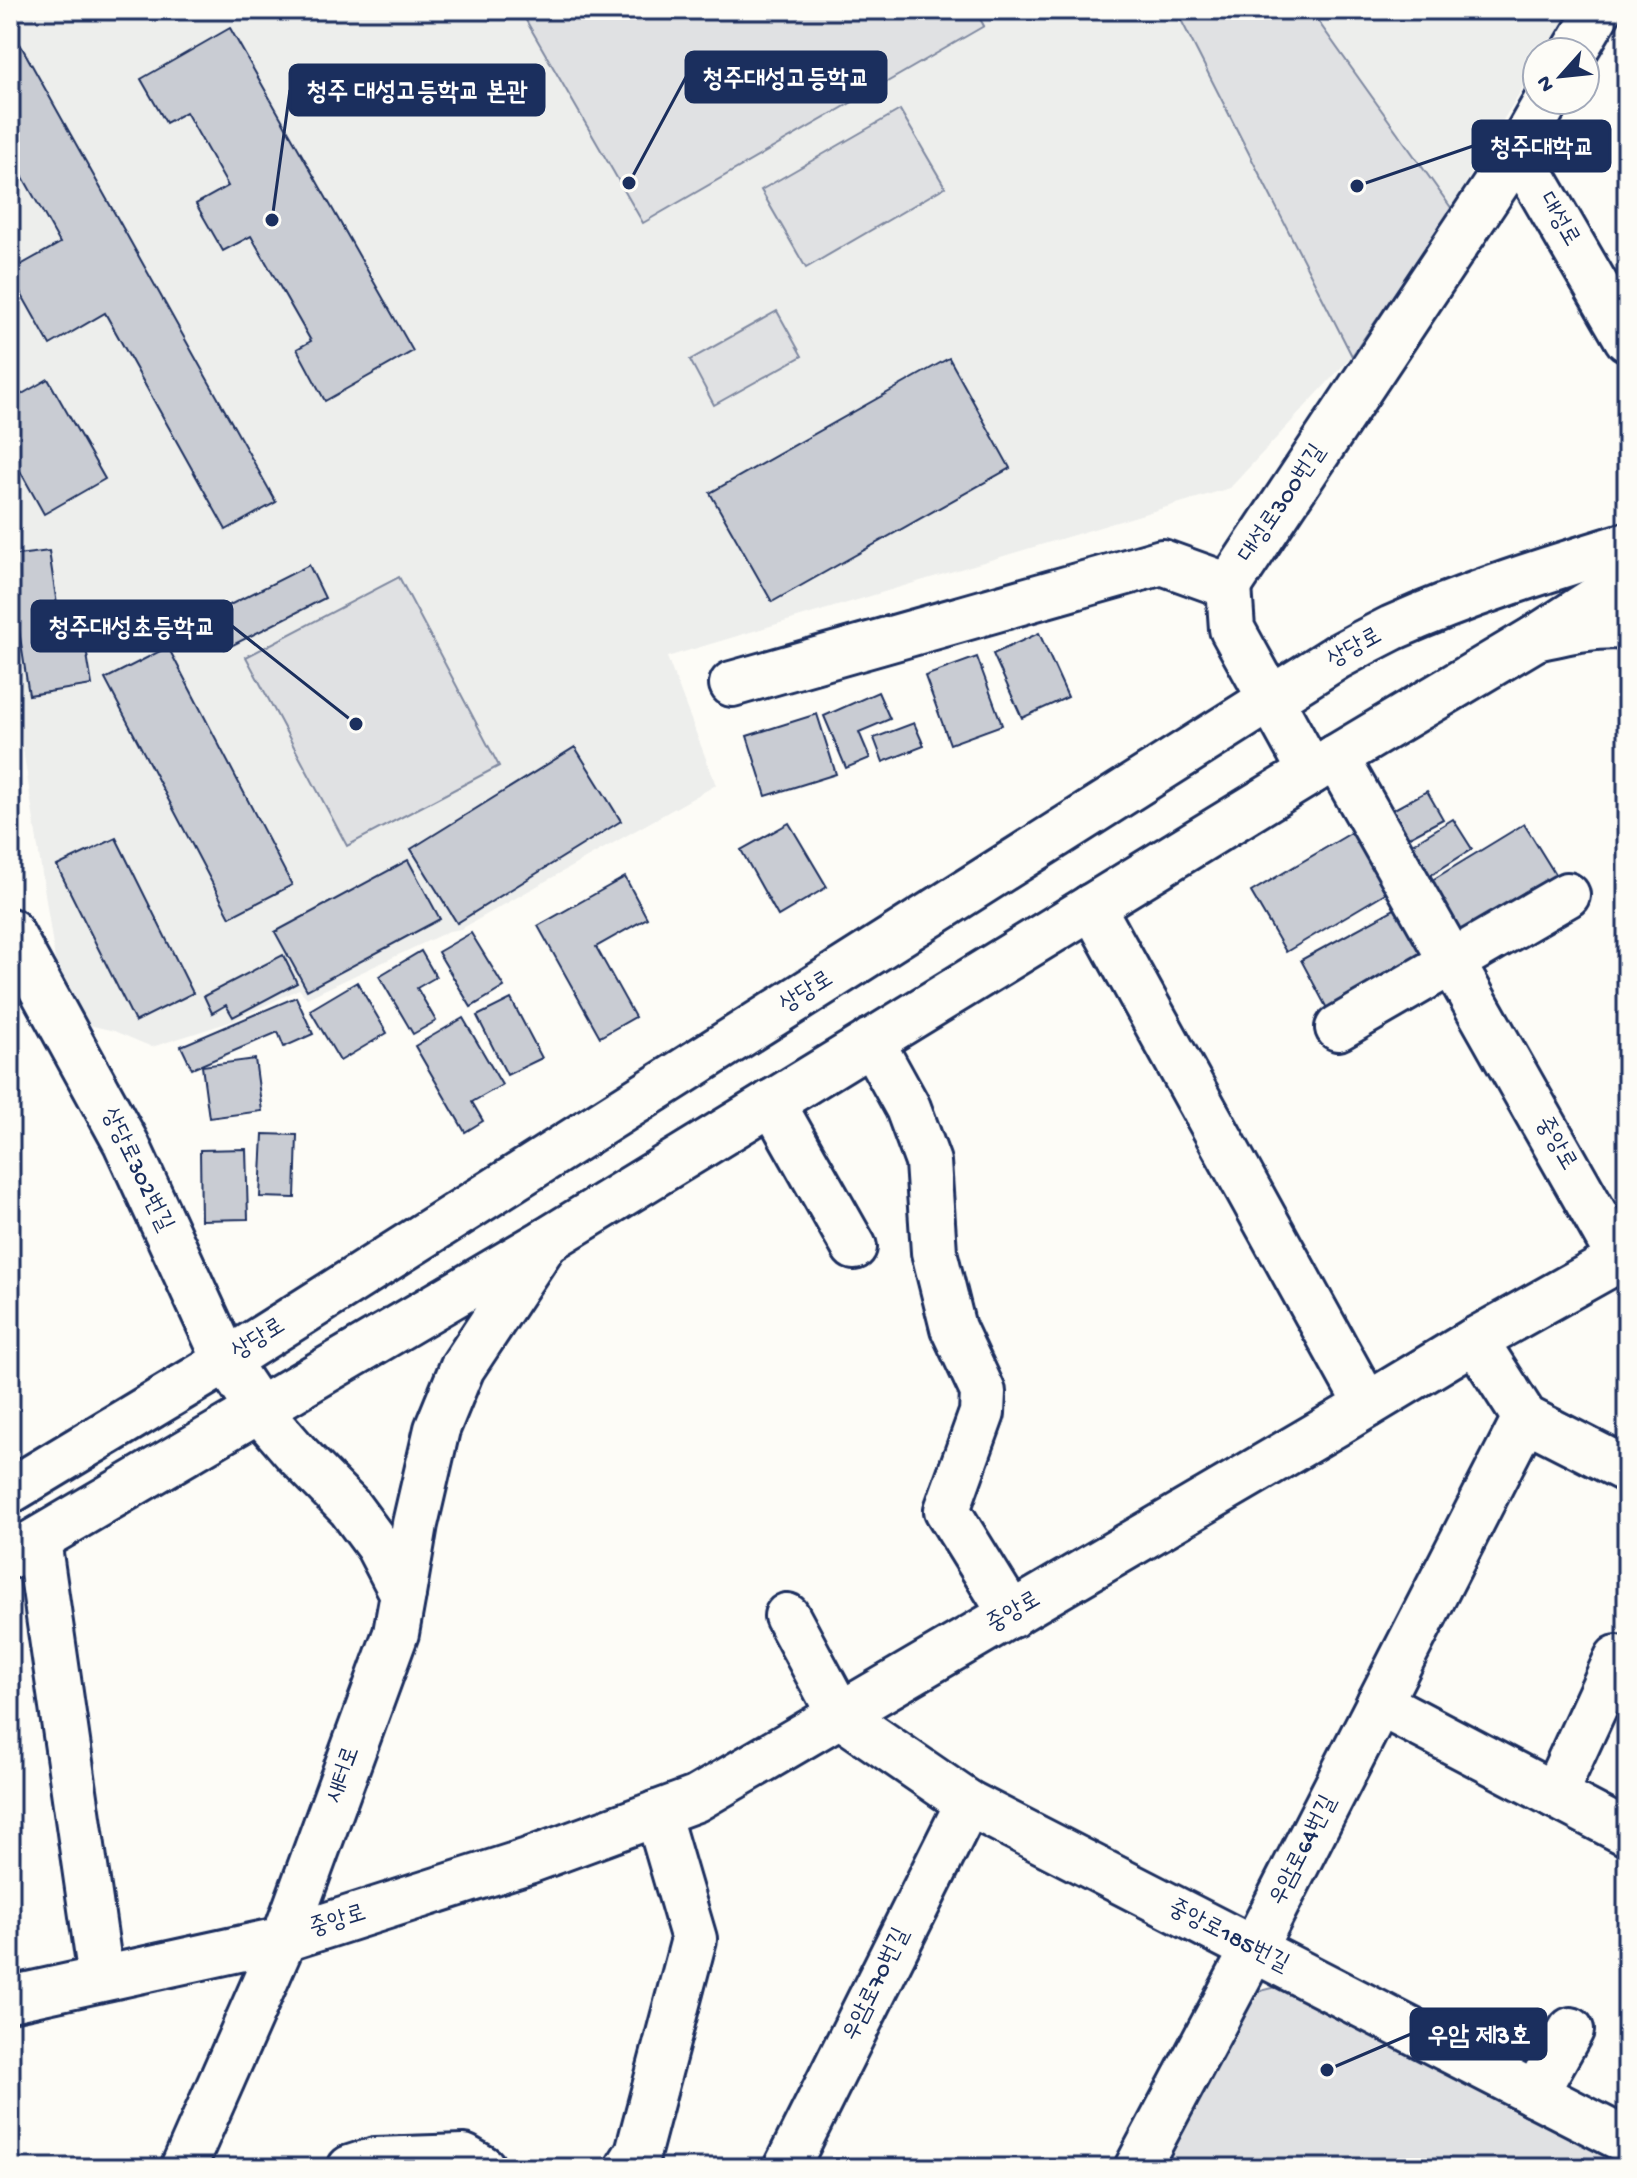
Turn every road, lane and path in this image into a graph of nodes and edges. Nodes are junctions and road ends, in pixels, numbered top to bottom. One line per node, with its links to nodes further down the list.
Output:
1 (1599, 10): 2 (street)
2 (1584, 36)
3 (1538, 116): 4 (street)
4 (1518, 151): 5 (street, 대성로); 8 (street, 대성로300번길)
5 (1627, 339)
6 (1627, 545): 12 (street, 상당로)
7 (1627, 579): 10 (street)
8 (1229, 586): 11 (street, 대성로300번길); 12 (street)
9 (1627, 627): 10 (street)
10 (1534, 639): 13 (street)
11 (732, 684)
12 (1272, 699): 13 (street); 25 (street, 상당로)
13 (1324, 764): 15 (street); 17 (street)
14 (1567, 895): 17 (street)
15 (1092, 906): 19 (street); 26 (street)
16 (10, 931): 25 (street, 상당로302번길)
17 (1451, 962): 18 (street); 23 (street, 중앙로)
18 (1338, 1028)
19 (871, 1041): 20 (street); 33 (street)
20 (772, 1102): 21 (street); 22 (street)
21 (546, 1241): 27 (street); 32 (street, 새터로)
22 (854, 1247)
23 (1624, 1257): 24 (street, 중앙로)
24 (1475, 1340): 26 (street, 중앙로); 28 (street)
25 (226, 1361): 27 (street, 상당로302번길); 30 (street, 상당로)
26 (1367, 1405): 33 (street, 중앙로)
27 (259, 1410): 31 (street); 32 (street)
28 (1525, 1418): 29 (street); 36 (street, 우암로64번길)
29 (1627, 1470)
30 (10, 1491)
31 (24, 1548): 44 (street)
32 (403, 1594): 42 (street, 새터로)
33 (1012, 1615): 37 (street, 중앙로)
34 (787, 1616): 37 (street)
35 (1617, 1658): 38 (street)
36 (1379, 1703): 38 (street); 43 (street, 우암로64번길)
37 (840, 1715): 39 (street, 중앙로185번길); 40 (street, 중앙로)
38 (1554, 1795): 41 (street)
39 (968, 1803): 43 (street, 중앙로185번길); 53 (street, 우암로70번길)
40 (657, 1813): 42 (street, 중앙로); 52 (street)
41 (1627, 1833)
42 (284, 1939): 44 (street, 중앙로); 50 (street, 새터로)
43 (1253, 1950): 47 (street, 중앙로185번길); 54 (street, 우암로64번길)
44 (101, 1978): 45 (street, 중앙로)
45 (10, 1999)
46 (1571, 2030): 47 (street)
47 (1535, 2094): 48 (street, 중앙로185번길)
48 (1627, 2141)
49 (476, 2166): 51 (street)
50 (183, 2168)
51 (350, 2168)
52 (628, 2168)
53 (786, 2168)
54 (1137, 2168)

